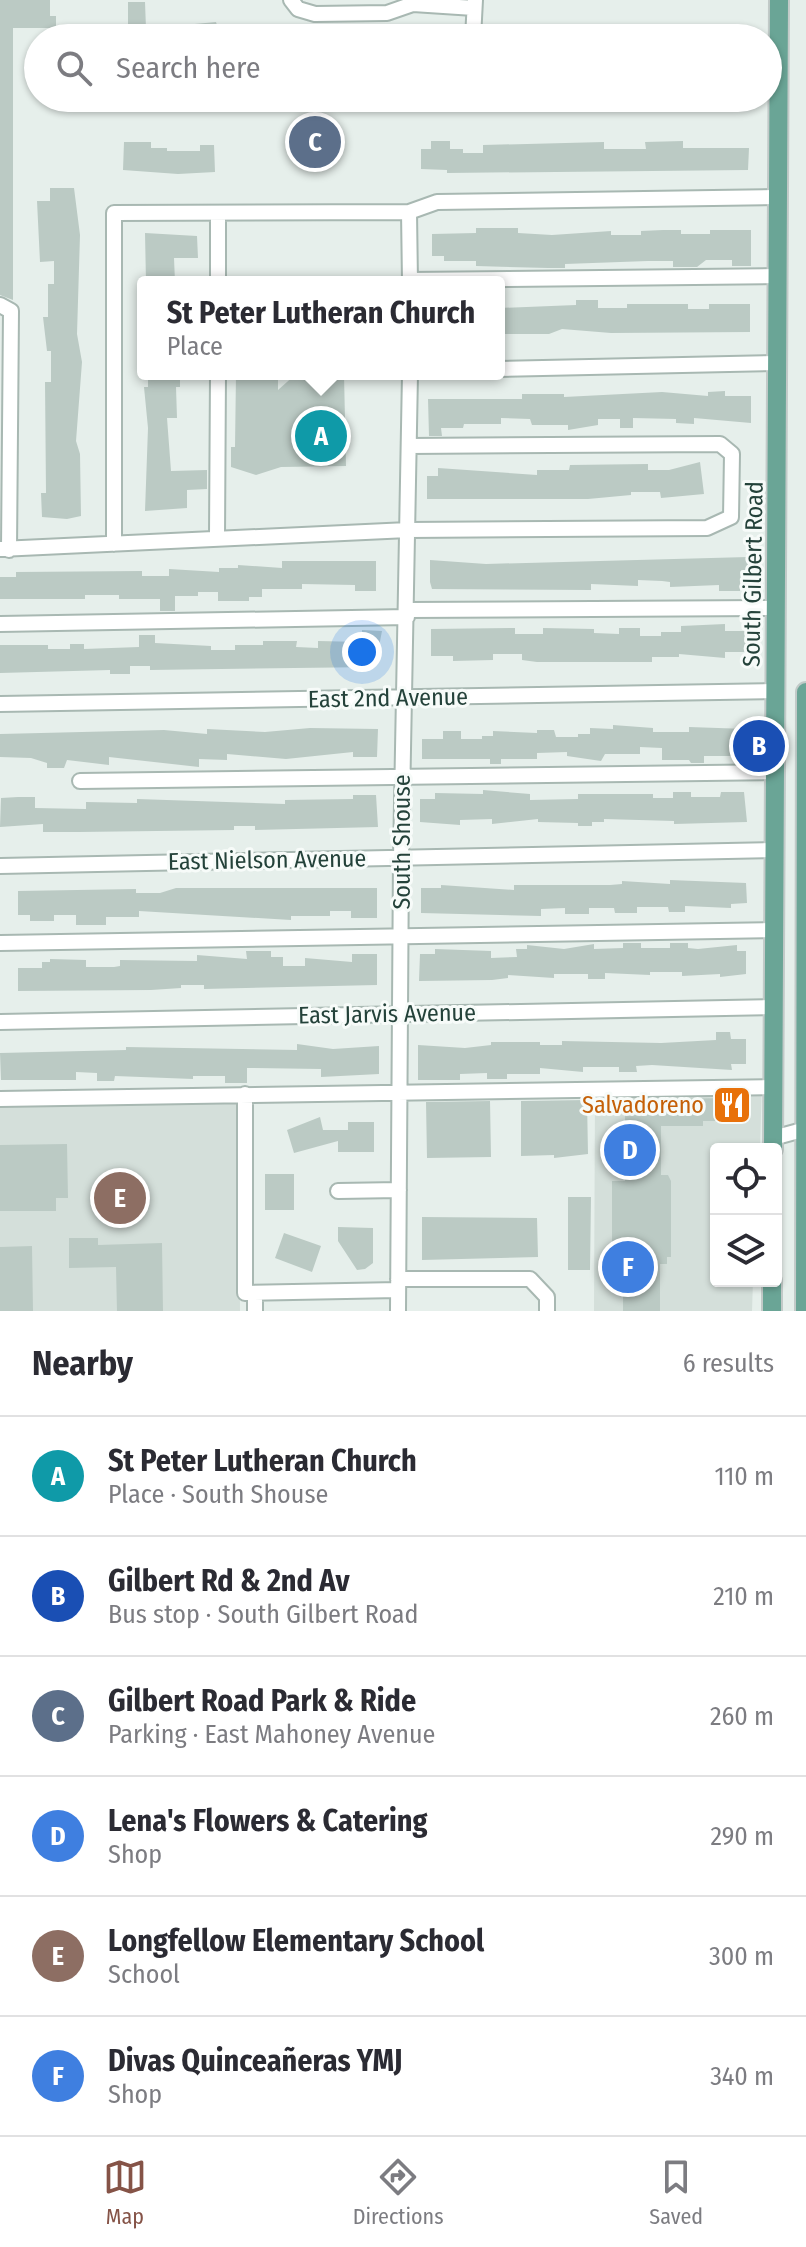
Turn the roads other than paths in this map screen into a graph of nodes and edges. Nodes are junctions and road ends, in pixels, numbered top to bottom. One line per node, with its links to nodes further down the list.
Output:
1 (291, 0): 3 (street)
2 (779, 0): 6 (main road, South Gilbert Road)
3 (409, 2): 4 (street)
4 (474, 4): 5 (street)
5 (473, 24)
6 (779, 24)
7 (778, 112): 8 (main road, South Gilbert Road)
8 (777, 197): 9 (street); 13 (main road, South Gilbert Road)
9 (409, 212): 10 (street); 12 (street)
10 (218, 213): 11 (street); 23 (street)
11 (218, 276)
12 (410, 276)
13 (778, 276): 14 (street); 16 (main road, South Gilbert Road)
14 (505, 280)
15 (0, 305): 24 (street)
16 (779, 363): 17 (street); 25 (main road, South Gilbert Road)
17 (505, 369)
18 (218, 380): 22 (street)
19 (410, 380): 20 (street, South Shouse)
20 (409, 446): 21 (street, South Shouse); 21 (street)
21 (408, 530): 22 (street); 26 (street, South Shouse)
22 (217, 537): 23 (street)
23 (114, 544): 24 (street)
24 (5, 550)
25 (776, 608): 26 (street); 28 (main road, South Gilbert Road)
26 (408, 614): 27 (street); 30 (street, South Shouse)
27 (0, 624)
28 (776, 691): 30 (street, East 2nd Avenue); 33 (main road, South Gilbert Road)
29 (806, 692): 32 (main road)
30 (404, 698): 31 (street, East 2nd Avenue); 34 (street, South Shouse)
31 (0, 704)
32 (806, 747): 36 (main road)
33 (775, 772): 34 (street); 37 (main road, South Gilbert Road)
34 (402, 776): 35 (street); 38 (street, South Shouse)
35 (80, 781)
36 (806, 822): 40 (main road)
37 (775, 850): 38 (street, East Nielson Avenue); 41 (main road, South Gilbert Road)
38 (401, 857): 39 (street, East Nielson Avenue); 42 (street, South Shouse)
39 (0, 866)
40 (806, 900): 44 (main road)
41 (774, 930): 42 (street); 45 (main road, South Gilbert Road)
42 (401, 934): 43 (street); 46 (street, South Shouse)
43 (0, 943)
44 (805, 975): 48 (main road)
45 (774, 1007): 46 (street, East Jarvis Avenue); 49 (main road, South Gilbert Road)
46 (399, 1014): 47 (street, East Jarvis Avenue); 50 (street, South Shouse)
47 (0, 1022)
48 (805, 1054): 53 (main road)
49 (773, 1087): 50 (street); 54 (main road, South Gilbert Road)
50 (400, 1090): 51 (street); 56 (street, South Shouse)
51 (245, 1094): 52 (street); 62 (street)
52 (0, 1099)
53 (805, 1129): 55 (street); 58 (main road)
54 (773, 1143)
55 (775, 1143)
56 (399, 1190): 57 (street); 59 (street, South Shouse)
57 (338, 1191)
58 (806, 1205): 61 (main road)
59 (398, 1285): 62 (street); 64 (street, South Shouse); 65 (street)
60 (772, 1287): 66 (main road)
61 (806, 1287): 67 (main road)
62 (255, 1293): 63 (street)
63 (255, 1311)
64 (398, 1311)
65 (547, 1311)
66 (772, 1311)
67 (805, 1311)

